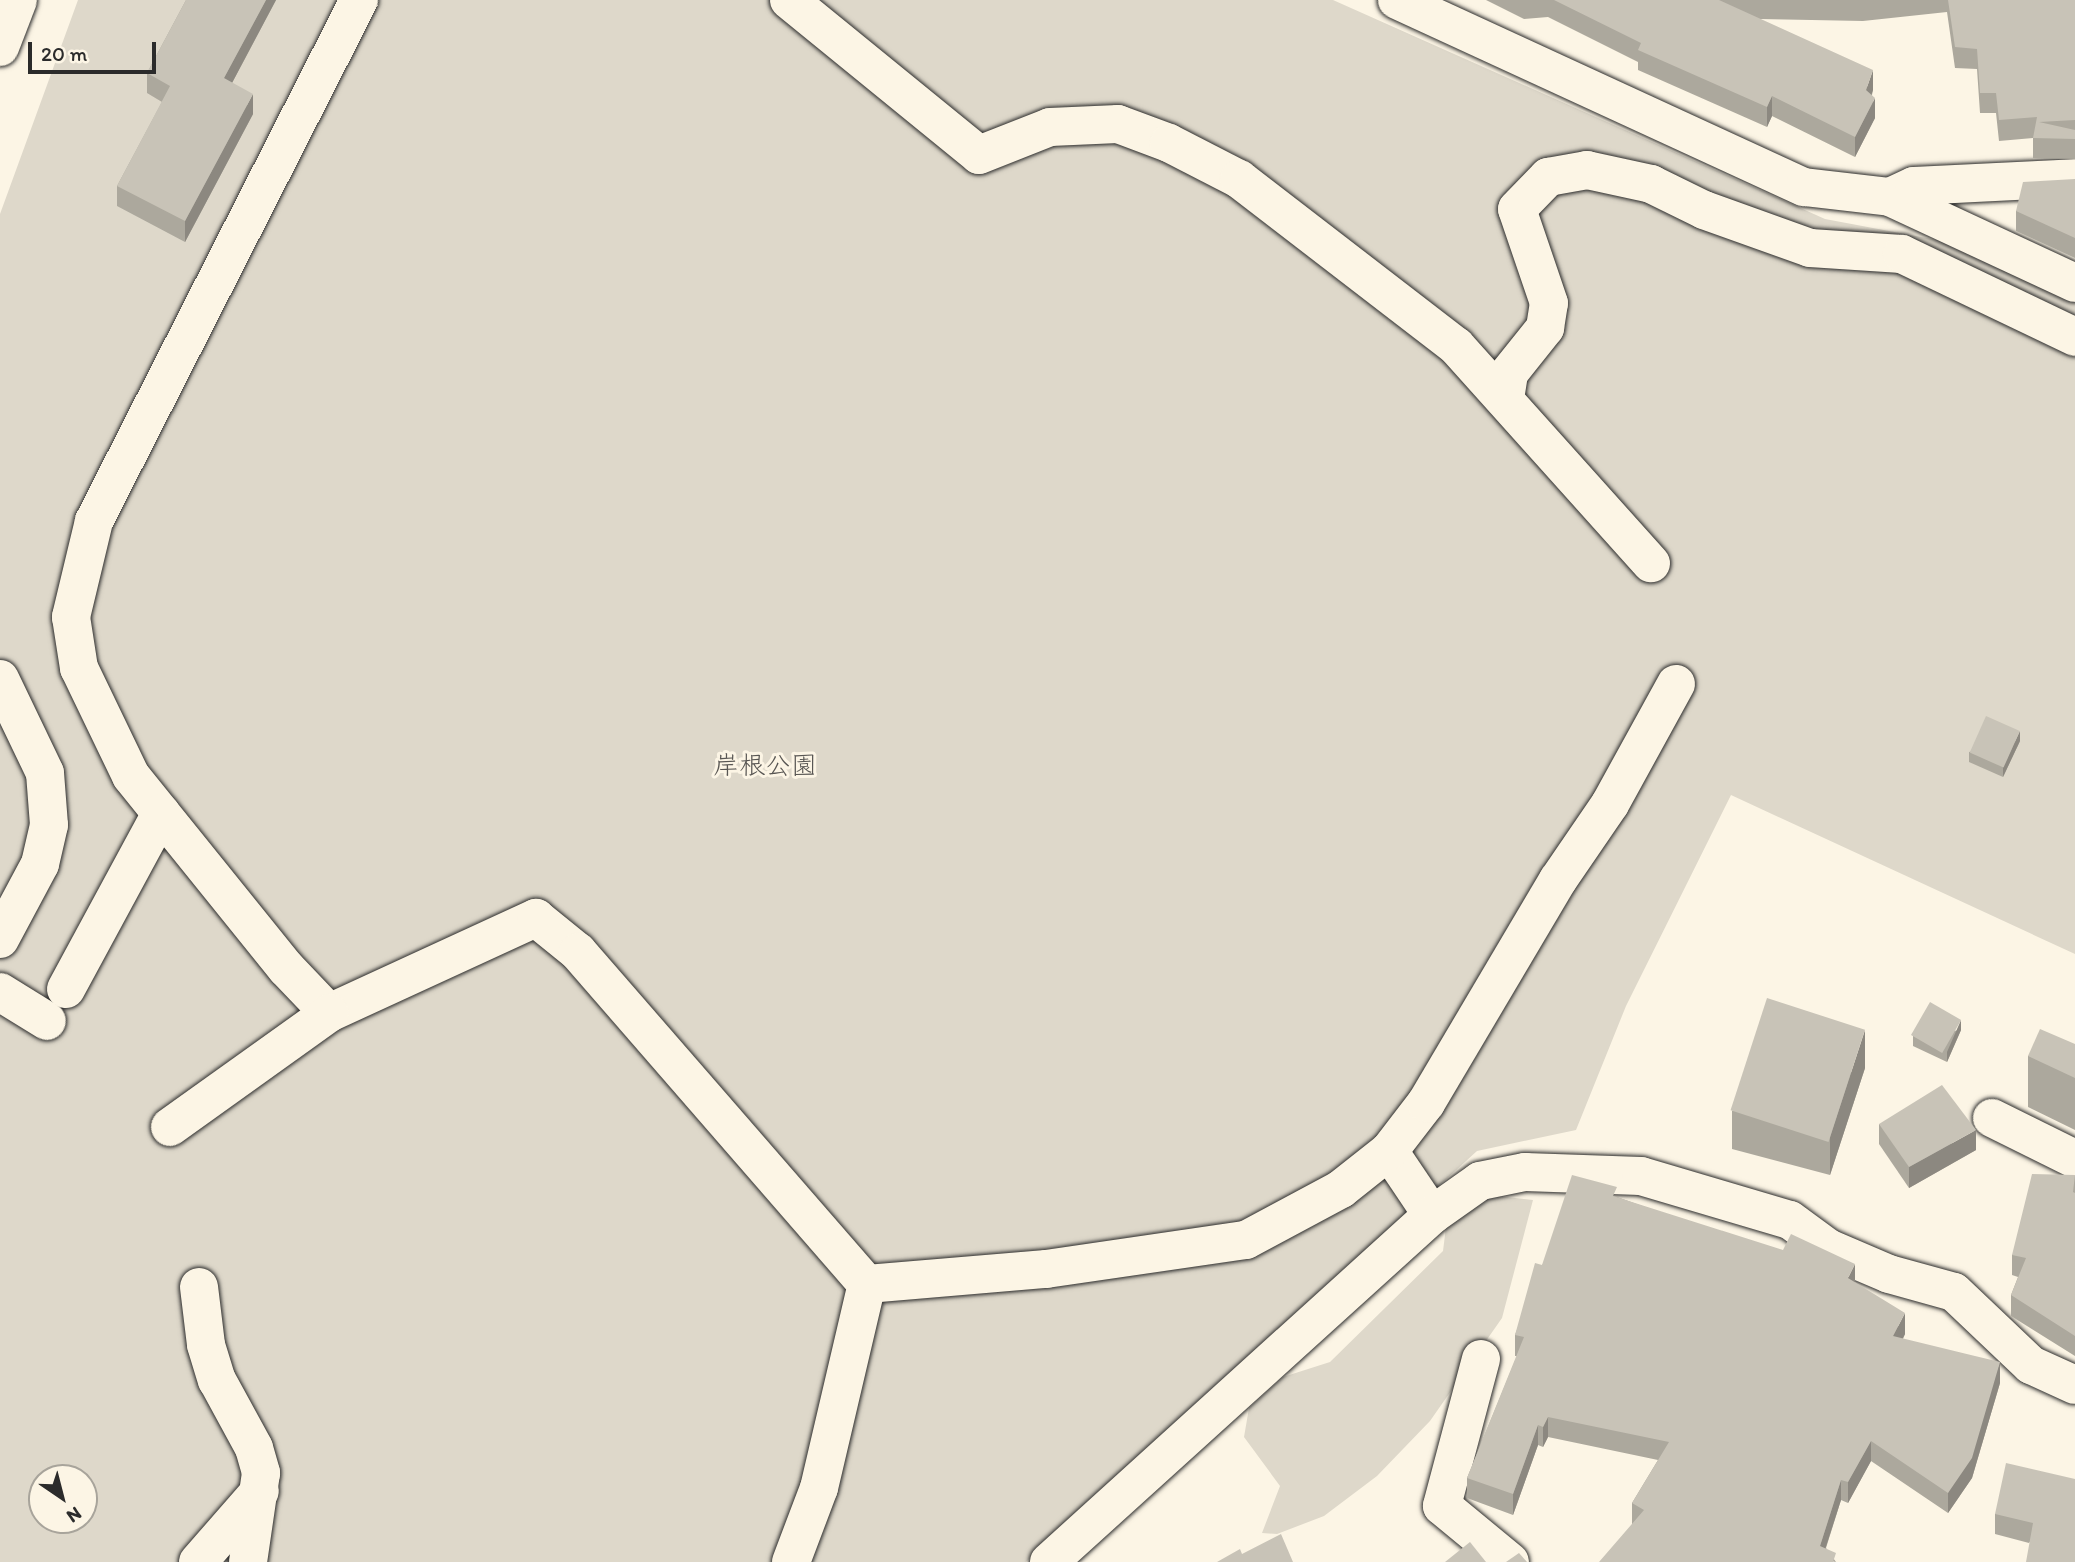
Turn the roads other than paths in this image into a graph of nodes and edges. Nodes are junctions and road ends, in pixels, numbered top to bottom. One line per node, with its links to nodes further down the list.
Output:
1 (18, 0): 5 (street)
2 (359, 0): 16 (street)
3 (789, 0): 12 (street)
4 (1397, 0): 7 (street)
5 (0, 47)
6 (2075, 178): 8 (street)
7 (1804, 187): 8 (street); 9 (street)
8 (1890, 197): 10 (street)
9 (1810, 248): 11 (street); 12 (street)
10 (2075, 283)
11 (2075, 337)
12 (1505, 399): 13 (street)
13 (1651, 564)
14 (0, 680): 17 (street)
15 (1676, 684): 24 (street)
16 (161, 813): 18 (street); 20 (street)
17 (0, 939)
18 (66, 989)
19 (0, 992): 21 (street)
20 (330, 1013): 23 (street); 27 (street)
21 (47, 1021)
22 (1992, 1118): 25 (street)
23 (170, 1127)
24 (1390, 1151): 26 (street); 27 (street)
25 (2075, 1159)
26 (1432, 1215): 30 (street); 36 (street)
27 (867, 1284): 35 (street)
28 (199, 1287): 31 (street)
29 (1480, 1359): 32 (street)
30 (2075, 1385)
31 (261, 1490): 33 (street); 34 (street)
32 (1485, 1556)
33 (198, 1562)
34 (248, 1562)
35 (791, 1562)
36 (1049, 1562)

